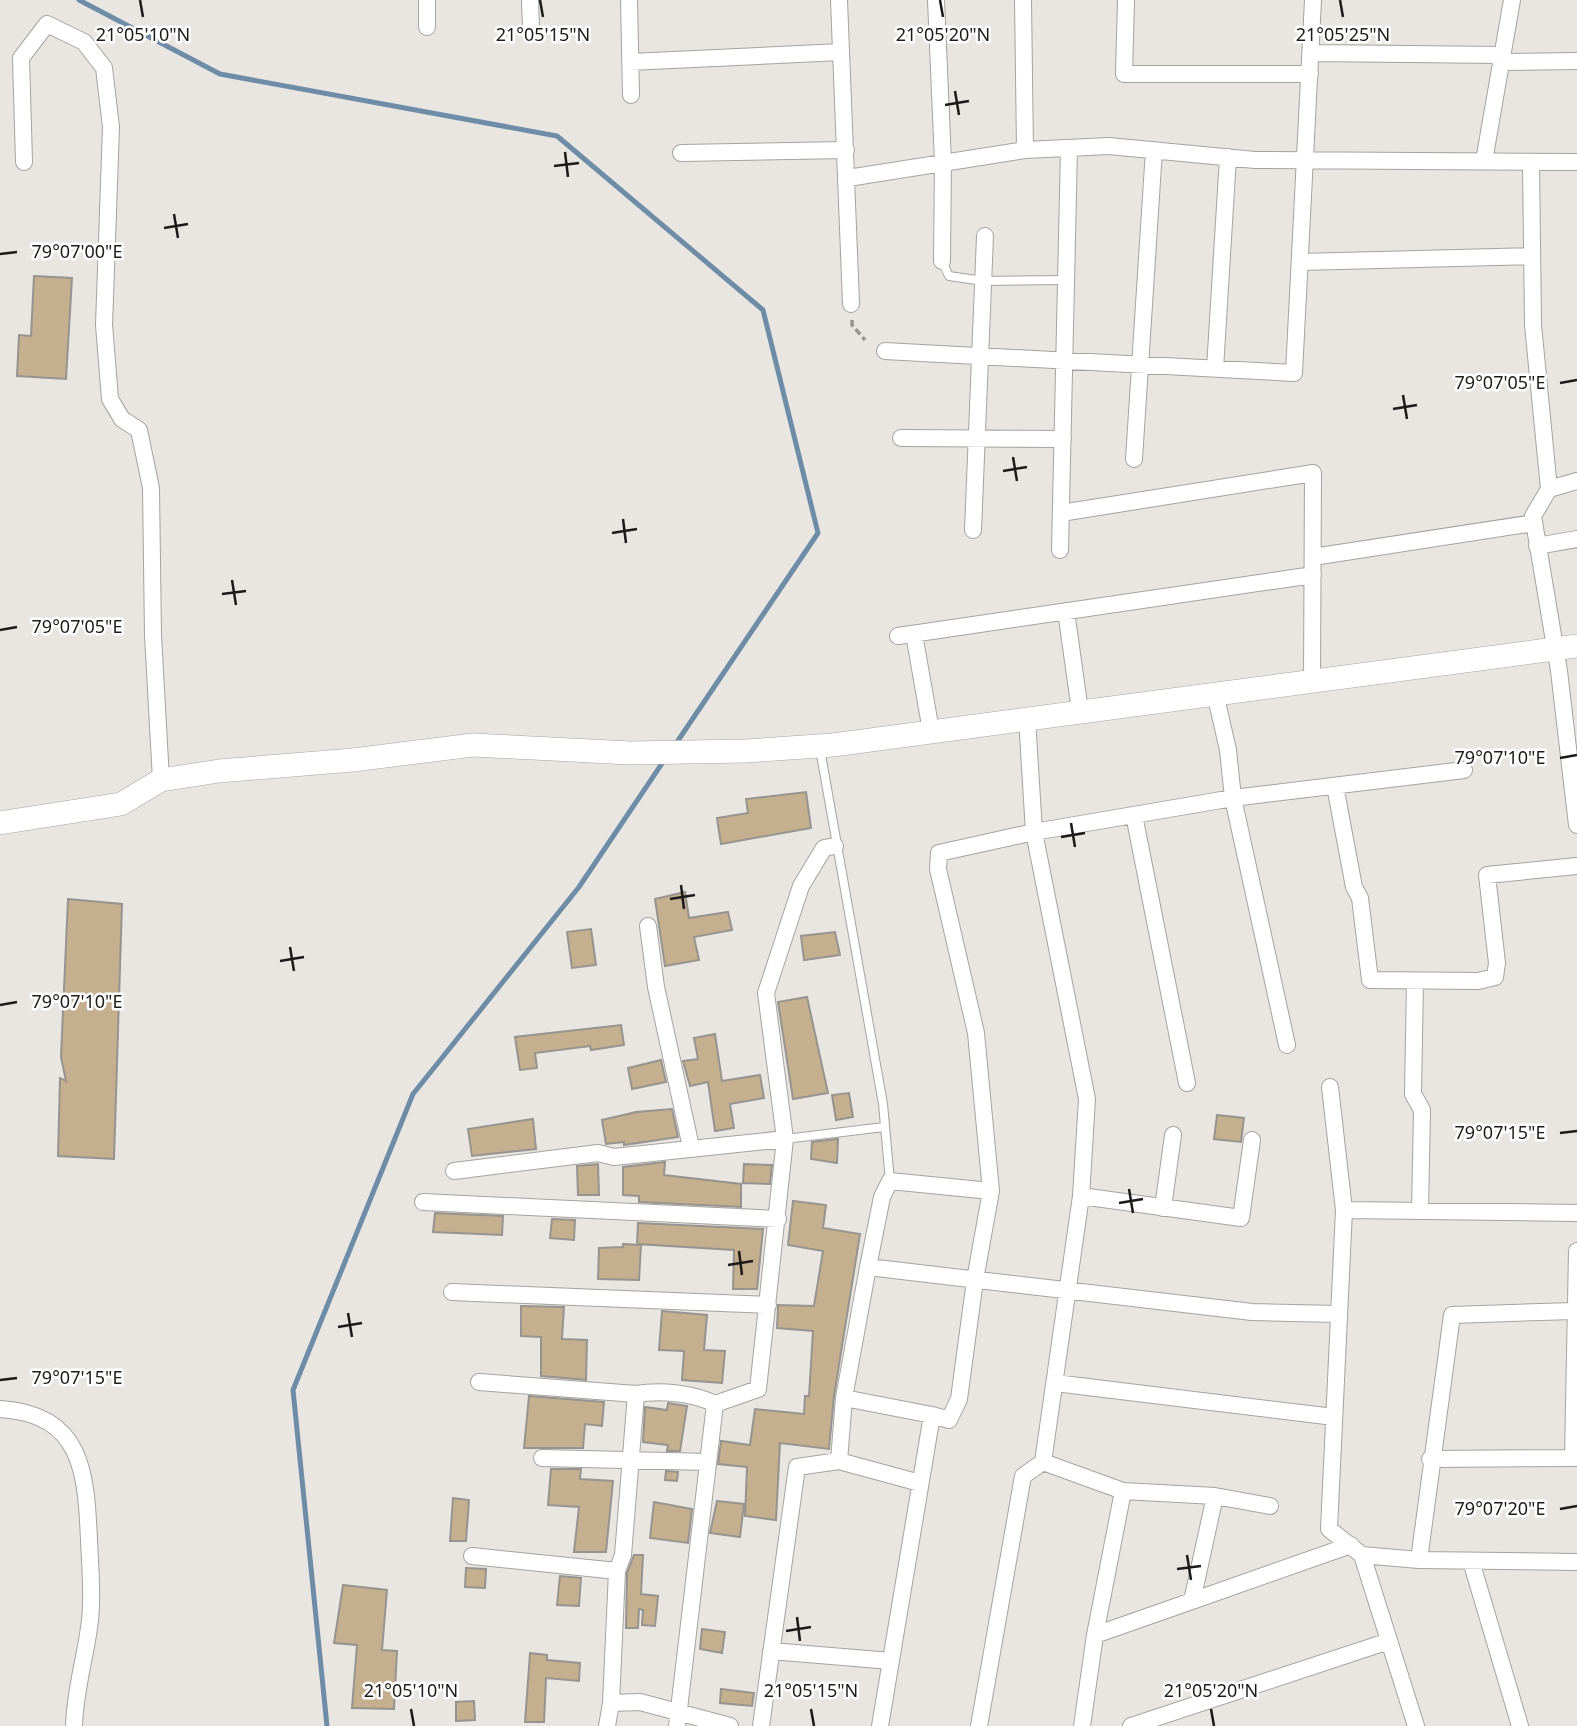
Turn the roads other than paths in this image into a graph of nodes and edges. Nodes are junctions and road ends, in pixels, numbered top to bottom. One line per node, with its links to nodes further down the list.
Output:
1 (427, 0): 10 (street)
2 (530, 0): 11 (street)
3 (629, 0): 16 (street)
4 (839, 0): 12 (street)
5 (936, 0): 30 (street)
6 (1023, 0): 21 (street)
7 (1126, 0): 17 (street)
8 (1313, 0): 13 (street)
9 (1512, 0): 14 (street)
10 (427, 27)
11 (531, 27)
12 (841, 52): 16 (street); 20 (street)
13 (1311, 53): 14 (street); 17 (street)
14 (1502, 58): 15 (street); 26 (street)
15 (1577, 61)
16 (630, 62): 18 (street)
17 (1310, 74): 25 (street)
18 (631, 95)
19 (1069, 148): 21 (street); 22 (street); 36 (street)
20 (846, 150): 23 (street); 31 (street)
21 (1025, 150): 30 (street)
22 (1154, 150): 24 (street); 42 (street)
23 (681, 153)
24 (1228, 157): 25 (street); 43 (street)
25 (1305, 160): 26 (street); 35 (street)
26 (1484, 161): 28 (street)
27 (24, 162): 69 (street)
28 (1531, 162): 29 (street); 33 (street)
29 (1577, 162)
30 (943, 163): 31 (street); 34 (street)
31 (848, 178): 38 (street)
32 (985, 236): 37 (street)
33 (1532, 256): 35 (street); 49 (street)
34 (942, 261): 37 (lane)
35 (1300, 262): 43 (street)
36 (1066, 280): 37 (lane); 41 (street)
37 (984, 281): 40 (street)
38 (851, 304)
39 (886, 351): 40 (street)
40 (980, 356): 41 (street); 45 (street)
41 (1065, 361): 42 (street); 46 (street)
42 (1140, 365): 43 (street); 47 (street)
43 (1215, 369)
44 (901, 438): 45 (street)
45 (977, 439): 46 (street); 52 (street)
46 (1063, 439): 50 (street)
47 (1134, 459)
48 (1577, 481): 49 (street)
49 (1549, 489): 51 (street)
50 (1061, 513): 55 (street); 56 (street)
51 (1534, 523): 54 (street); 56 (street)
52 (973, 530)
53 (1577, 539): 54 (street)
54 (1537, 546): 60 (street)
55 (1060, 550)
56 (1313, 558): 57 (street)
57 (1313, 575): 58 (street); 61 (street)
58 (1066, 611): 63 (street); 65 (street)
59 (1577, 646): 60 (street)
60 (1554, 649): 61 (street); 67 (street)
61 (1312, 680): 62 (street)
62 (1215, 693): 63 (street); 71 (street)
63 (1080, 711): 64 (street)
64 (1027, 718): 65 (street); 75 (street)
65 (931, 732): 66 (street)
66 (819, 746): 69 (street); 76 (lane)
67 (1573, 763): 74 (street)
68 (1464, 770): 70 (street)
69 (161, 780): 73 (street)
70 (1335, 786): 71 (street); 79 (street)
71 (1233, 797): 72 (street); 80 (street)
72 (1134, 815): 75 (street); 81 (street)
73 (0, 823)
74 (1577, 825)
75 (1034, 832): 90 (street); 91 (street)
76 (835, 846): 83 (lane); 85 (street)
77 (1577, 866): 79 (street)
78 (648, 926): 87 (street)
79 (1415, 982): 95 (street)
80 (1287, 1045)
81 (1187, 1083)
82 (1330, 1087): 94 (street)
83 (884, 1127): 85 (lane); 89 (lane)
84 (1173, 1135): 93 (street)
85 (785, 1139): 87 (street); 97 (street)
86 (1252, 1140): 93 (street)
87 (691, 1147): 88 (street)
88 (454, 1171)
89 (890, 1181): 90 (street); 99 (street)
90 (991, 1191): 100 (street)
91 (1081, 1196): 93 (street); 101 (street)
92 (423, 1202): 97 (street)
93 (1163, 1209)
94 (1344, 1210): 95 (street); 105 (street)
95 (1420, 1211): 96 (street)
96 (1577, 1213)
97 (778, 1219): 103 (street)
98 (1577, 1251): 104 (street)
99 (868, 1267): 100 (street); 109 (street)
100 (975, 1280): 101 (street); 112 (street)
101 (1068, 1291): 105 (street); 107 (street)
102 (452, 1292): 103 (street)
103 (768, 1305): 110 (street)
104 (1573, 1311): 115 (street); 116 (street)
105 (1339, 1314): 113 (street)
106 (479, 1382): 108 (street)
107 (1055, 1383): 113 (street); 120 (street)
108 (636, 1394): 110 (street); 117 (street)
109 (844, 1398): 112 (street); 118 (street)
110 (715, 1404): 119 (street)
111 (0, 1409): 138 (street)
112 (932, 1415): 121 (street)
113 (1334, 1417): 125 (street)
114 (541, 1458): 117 (street)
115 (1575, 1458): 116 (street)
116 (1430, 1459): 127 (street)
117 (633, 1461): 119 (street); 130 (street)
118 (839, 1461): 121 (street); 134 (street)
119 (708, 1462): 137 (street)
120 (1043, 1462): 122 (street); 143 (street)
121 (920, 1483): 135 (street)
122 (1123, 1491): 123 (street); 132 (street)
123 (1214, 1496): 124 (street); 131 (street)
124 (1270, 1506)
125 (1356, 1550): 127 (street); 131 (street); 133 (street)
126 (472, 1556): 130 (street)
127 (1419, 1560): 128 (street)
128 (1471, 1561): 129 (street); 147 (street)
129 (1577, 1562)
130 (617, 1571): 136 (street)
131 (1192, 1601): 132 (street)
132 (1095, 1635): 144 (street)
133 (1390, 1640): 145 (street); 146 (street)
134 (771, 1651): 135 (street); 141 (street)
135 (891, 1661): 142 (street)
136 (611, 1703): 137 (street); 139 (street)
137 (678, 1719): 140 (street)
138 (74, 1726)
139 (607, 1726)
140 (730, 1726)
141 (761, 1726)
142 (880, 1726)
143 (979, 1726)
144 (1082, 1726)
145 (1131, 1726)
146 (1416, 1726)
147 (1520, 1726)

